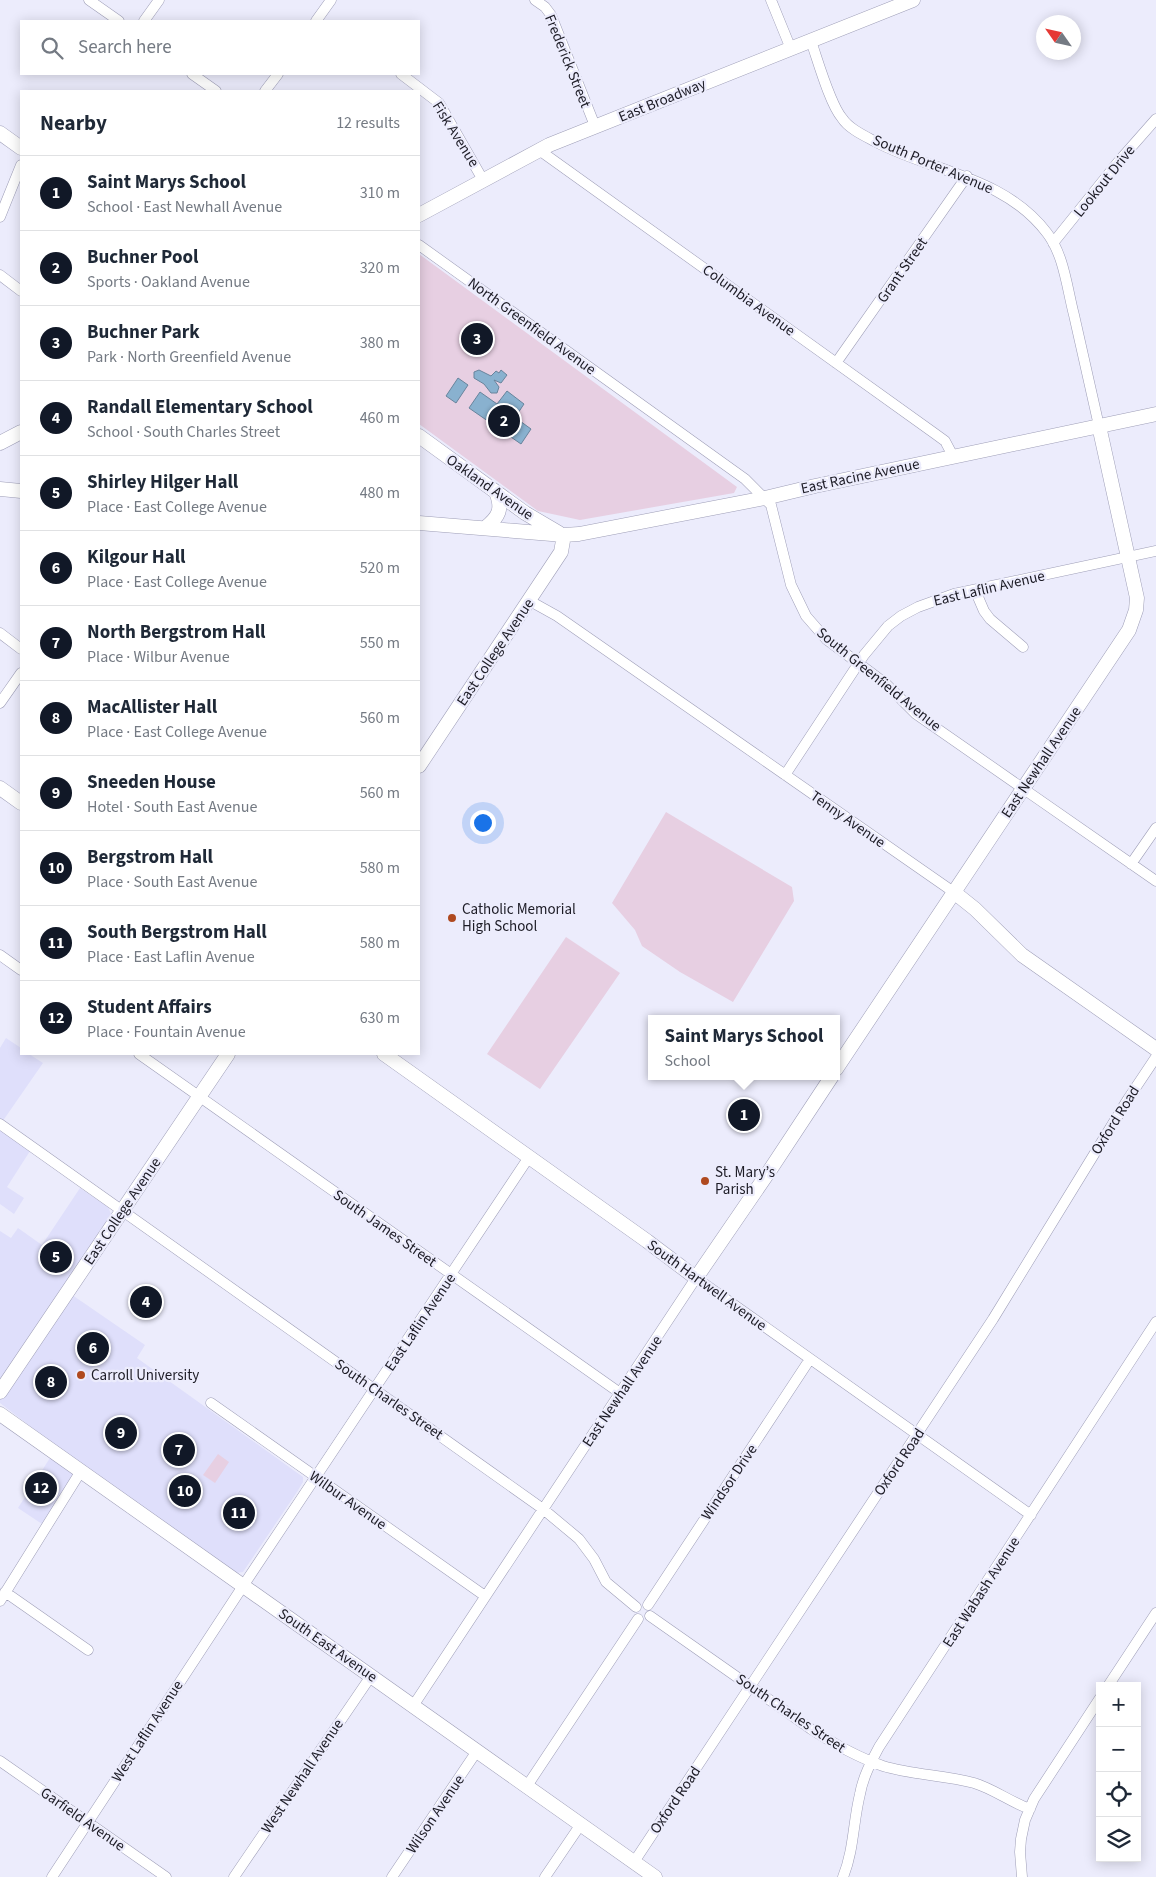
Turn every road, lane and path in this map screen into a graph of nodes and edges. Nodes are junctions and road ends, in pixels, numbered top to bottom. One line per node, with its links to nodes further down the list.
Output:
1 (89, 0): 9 (street)
2 (159, 0): 10 (street)
3 (331, 0): 8 (street)
4 (535, 0): 19 (street, Frederick Street)
5 (771, 0): 12 (street)
6 (913, 0): 7 (street, East Broadway)
7 (894, 5): 11 (street, East Broadway)
8 (318, 18)
9 (118, 20)
10 (145, 20)
11 (811, 41): 12 (street, East Broadway); 24 (street, South Porter Avenue)
12 (791, 49): 19 (street, East Broadway)
13 (193, 75): 16 (street)
14 (277, 75): 17 (street)
15 (402, 75): 25 (street, Fisk Avenue)
16 (215, 90)
17 (267, 90)
18 (1156, 119): 28 (street, Lookout Drive)
19 (595, 126): 22 (street, East Broadway)
20 (0, 133): 21 (street)
21 (20, 147)
22 (539, 150): 25 (street, East Broadway); 32 (street, Columbia Avenue)
23 (20, 167): 27 (street)
24 (967, 176): 28 (street, South Porter Avenue); 32 (street, Grant Street)
25 (483, 180): 26 (street, East Broadway)
26 (420, 213)
27 (0, 217)
28 (1053, 244): 35 (street, South Porter Avenue)
29 (420, 246): 33 (street, North Greenfield Avenue)
30 (0, 275): 31 (street)
31 (20, 289)
32 (836, 363): 39 (street, Columbia Avenue)
33 (646, 408): 43 (street, South Greenfield Avenue)
34 (1156, 414): 35 (street, East Racine Avenue)
35 (1099, 426): 39 (street, East Racine Avenue); 48 (street, East Newhall Avenue)
36 (20, 433): 38 (street)
37 (420, 437): 42 (street, Oakland Avenue)
38 (0, 443)
39 (953, 456): 43 (street, East Racine Avenue)
40 (0, 489): 41 (street)
41 (20, 491)
42 (496, 492): 45 (street); 46 (street, Oakland Avenue)
43 (764, 498): 46 (street, East Racine Avenue); 54 (street, South Greenfield Avenue)
44 (420, 523): 45 (street, East Racine Avenue)
45 (485, 528): 46 (street, East Racine Avenue)
46 (564, 535): 50 (street, East College Avenue)
47 (1156, 551): 48 (street, East Laflin Avenue)
48 (1128, 556): 49 (street, East Laflin Avenue); 60 (street, East Newhall Avenue)
49 (974, 590): 52 (street); 54 (street, East Laflin Avenue)
50 (530, 601): 57 (street, East College Avenue); 58 (street, Tenny Avenue)
51 (0, 634): 53 (street)
52 (1023, 647)
53 (20, 648)
54 (858, 664): 58 (street, East Laflin Avenue); 60 (street, South Greenfield Avenue)
55 (20, 674): 56 (street)
56 (0, 703)
57 (420, 765)
58 (785, 775): 65 (street, Tenny Avenue)
59 (0, 788): 61 (street)
60 (1024, 788): 63 (street, South Greenfield Avenue); 65 (street, East Newhall Avenue)
61 (20, 802)
62 (1156, 828): 63 (street)
63 (1132, 864): 64 (street, South Greenfield Avenue)
64 (1156, 881)
65 (955, 893): 68 (street, Tenny Avenue); 73 (street, East Newhall Avenue)
66 (0, 955): 67 (street)
67 (20, 969)
68 (1156, 1049)
69 (140, 1055): 75 (street, South James Street)
70 (227, 1055): 75 (street, East College Avenue)
71 (385, 1055): 77 (street, South Hartwell Avenue)
72 (1156, 1057): 88 (street, Oxford Road)
73 (840, 1063)
74 (829, 1080): 80 (street, East Newhall Avenue)
75 (200, 1096): 78 (street, East College Avenue); 79 (street, South James Street)
76 (0, 1124): 78 (street, South Charles Street)
77 (529, 1157): 79 (street, East Laflin Avenue); 80 (street, South Hartwell Avenue)
78 (122, 1210): 83 (street, South Charles Street); 84 (street, East College Avenue)
79 (451, 1274): 83 (street, East Laflin Avenue); 85 (street, South James Street)
80 (696, 1278): 82 (street, South Hartwell Avenue); 85 (street, East Newhall Avenue)
81 (1155, 1325): 92 (street, East Wabash Avenue)
82 (810, 1359): 88 (street, South Hartwell Avenue); 96 (street, Windsor Drive)
83 (374, 1389): 90 (street, East Laflin Avenue); 91 (street, South Charles Street)
84 (0, 1392)
85 (620, 1393): 91 (street, East Newhall Avenue)
86 (211, 1403): 90 (street, Wilbur Avenue)
87 (0, 1414): 89 (street, South East Avenue)
88 (918, 1435): 92 (street, South Hartwell Avenue); 104 (street, Oxford Road)
89 (81, 1471): 93 (street, South East Avenue); 94 (street)
90 (316, 1477): 93 (street, East Laflin Avenue); 95 (street, Wilbur Avenue)
91 (543, 1509): 95 (street, East Newhall Avenue); 97 (street, South Charles Street)
92 (1031, 1515): 109 (street, East Wabash Avenue)
93 (243, 1586): 102 (street, South East Avenue); 112 (street, West Laflin Avenue)
94 (3, 1596): 101 (street)
95 (485, 1596): 106 (street, East Newhall Avenue)
96 (648, 1605): 97 (street); 99 (street)
97 (636, 1607): 100 (street)
98 (1156, 1613): 103 (street)
99 (650, 1616): 100 (street); 104 (street, South Charles Street)
100 (638, 1619): 110 (street)
101 (88, 1650)
102 (370, 1676): 106 (street, South East Avenue); 117 (street, West Newhall Avenue)
103 (1111, 1682)
104 (750, 1686): 109 (street, South Charles Street); 114 (street, Oxford Road)
105 (1096, 1704): 111 (street)
106 (413, 1706): 107 (street, South East Avenue)
107 (477, 1751): 110 (street, South East Avenue); 118 (street, Wilson Avenue)
108 (0, 1761): 112 (street, Garfield Avenue)
109 (871, 1762): 111 (street, South Charles Street); 121 (street, East Wabash Avenue)
110 (527, 1786): 113 (street, South East Avenue)
111 (1030, 1808): 122 (street)
112 (88, 1822): 115 (street, West Laflin Avenue); 116 (street, Garfield Avenue)
113 (581, 1824): 114 (street, South East Avenue); 119 (street)
114 (634, 1862): 120 (street, South East Avenue)
115 (52, 1877)
116 (166, 1877)
117 (234, 1877)
118 (392, 1877)
119 (545, 1877)
120 (655, 1877)
121 (843, 1877)
122 (1022, 1877)

